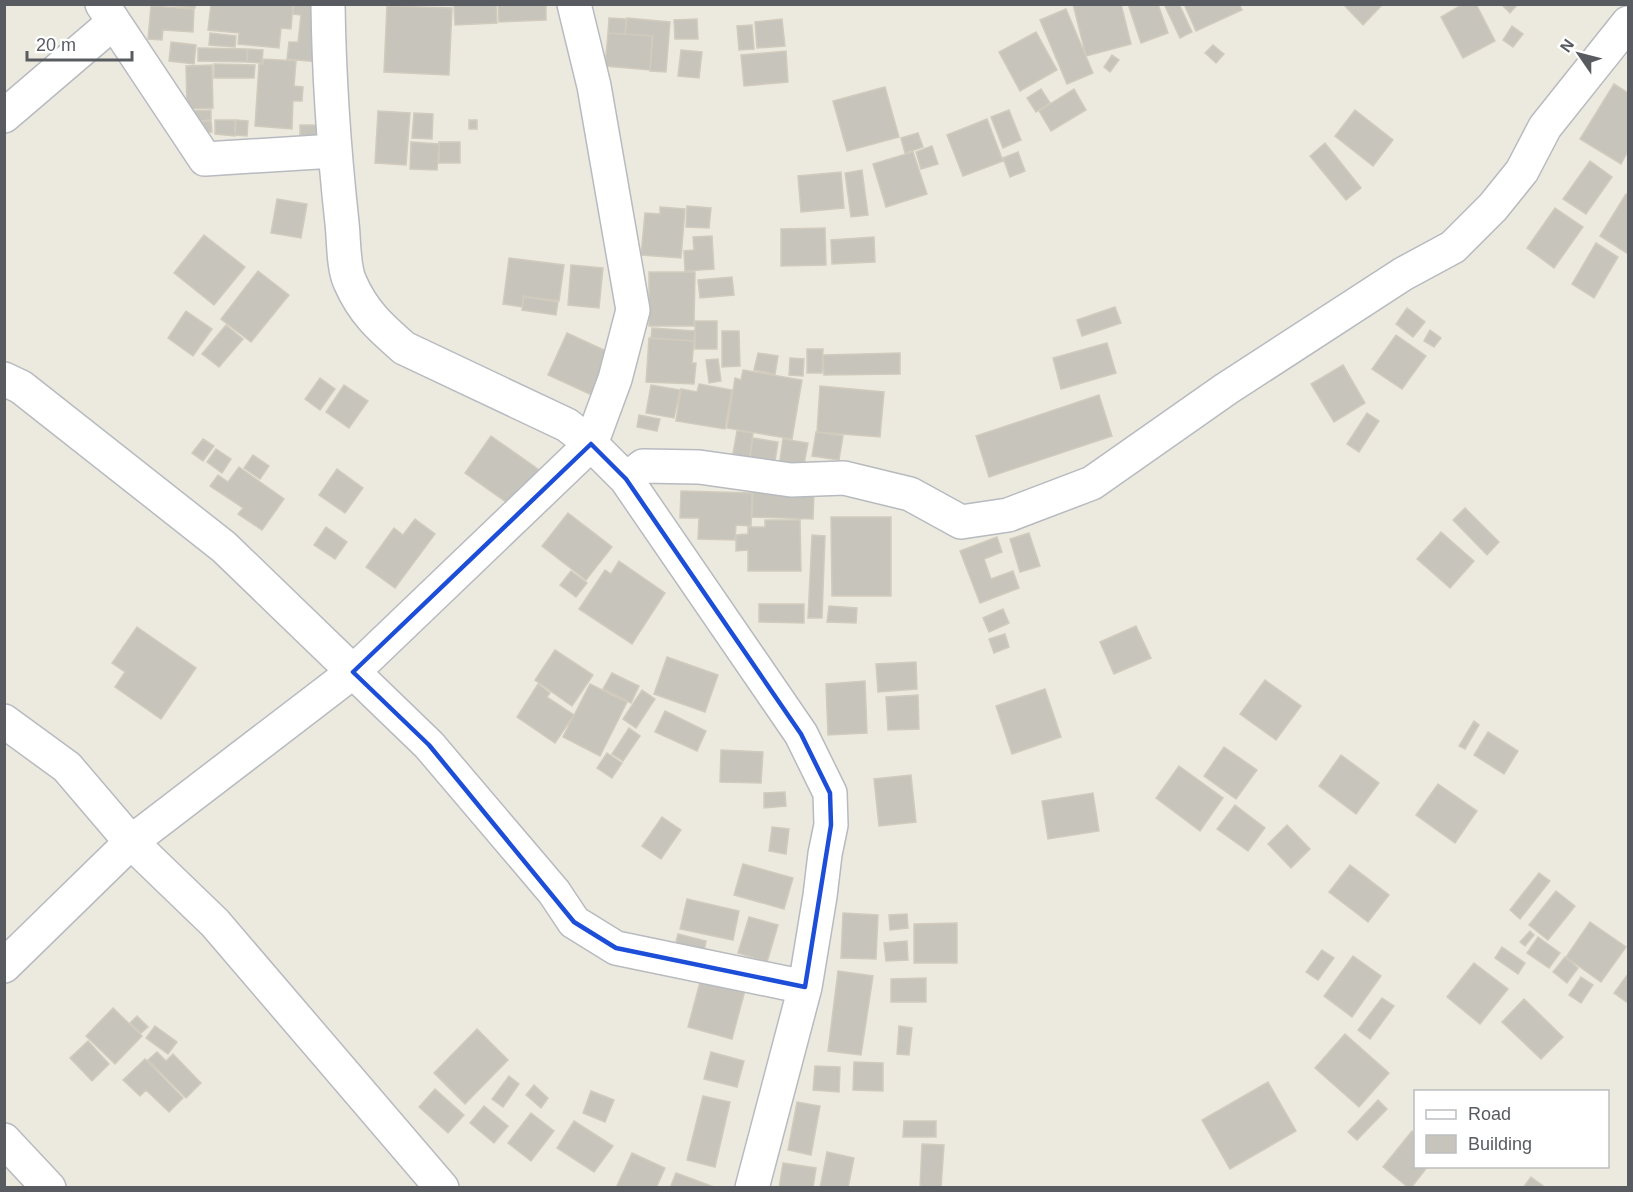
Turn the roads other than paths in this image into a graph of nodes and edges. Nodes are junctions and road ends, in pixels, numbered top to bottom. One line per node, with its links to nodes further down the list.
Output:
1 (328, 4): 6 (street)
2 (574, 4): 8 (street)
3 (108, 13): 5 (street); 6 (street)
4 (1629, 23): 9 (street)
5 (4, 116)
6 (334, 151): 8 (street)
7 (4, 379): 10 (street)
8 (591, 444): 9 (street); 10 (street)
9 (626, 479): 14 (street)
10 (353, 672): 12 (street); 14 (street)
11 (4, 721): 12 (street)
12 (131, 842): 13 (street); 17 (street)
13 (4, 966)
14 (805, 987): 18 (street)
15 (4, 1140): 16 (street)
16 (49, 1188)
17 (442, 1188)
18 (752, 1188)

